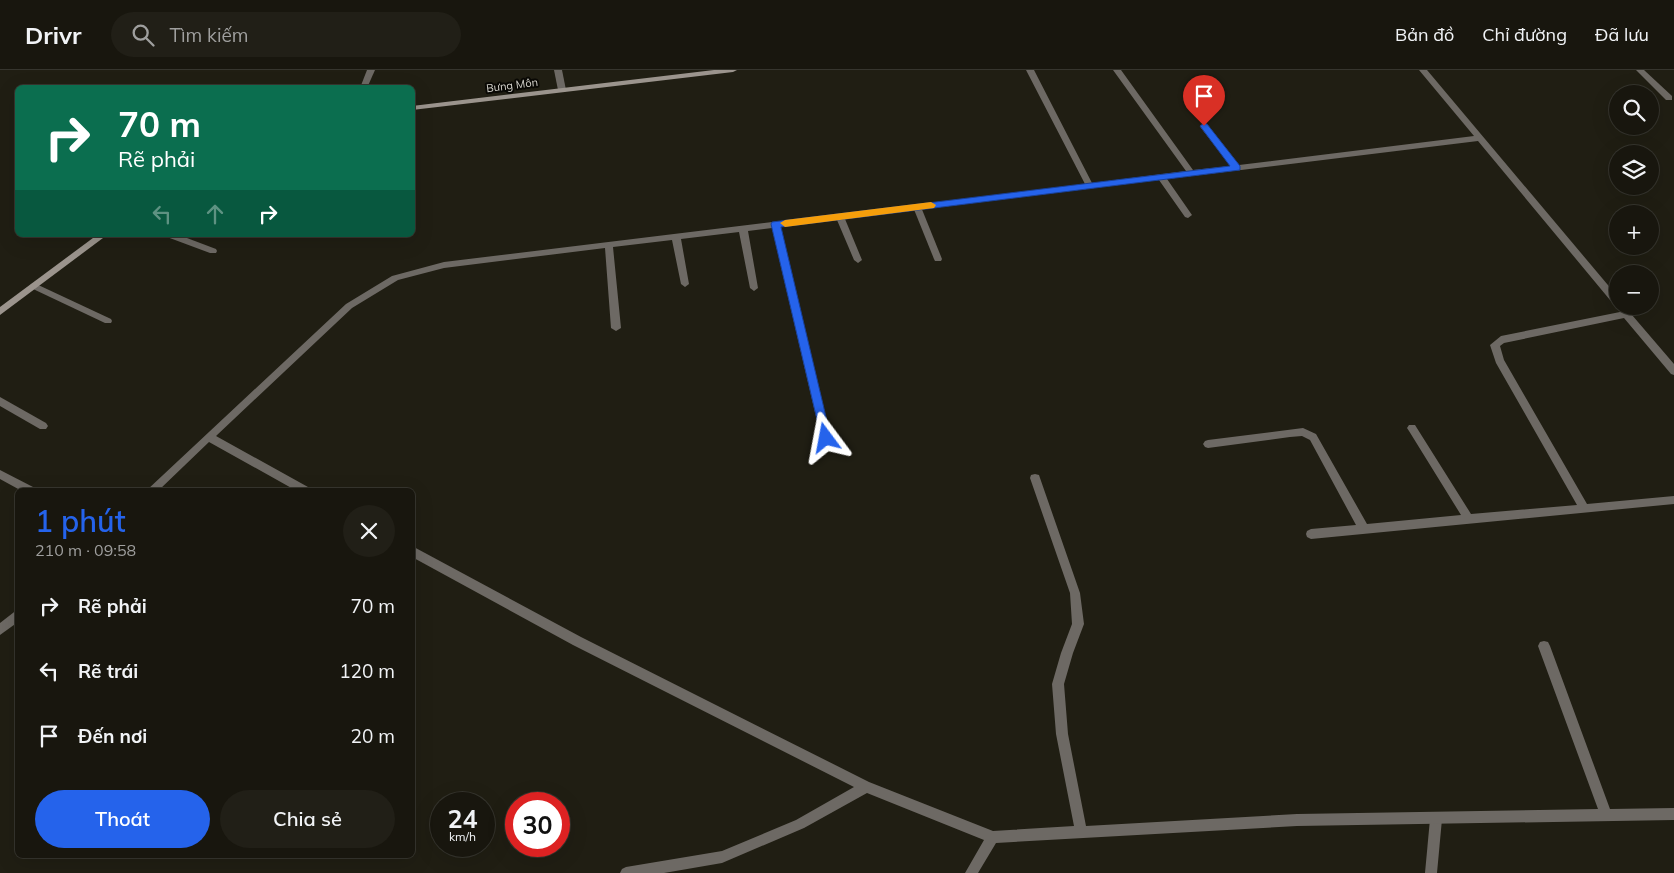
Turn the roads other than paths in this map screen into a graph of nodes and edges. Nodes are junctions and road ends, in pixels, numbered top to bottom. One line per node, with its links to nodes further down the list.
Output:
1 (371, 70): 8 (street)
2 (558, 70): 9 (street)
3 (733, 70): 9 (street, Bưng Môn)
4 (1030, 70): 17 (street)
5 (1117, 70): 15 (street)
6 (1424, 70): 13 (street)
7 (1640, 70): 10 (street)
8 (364, 85)
9 (562, 90): 11 (street, Bưng Môn)
10 (1669, 98)
11 (415, 108)
12 (1204, 126): 14 (street)
13 (1480, 138): 14 (street); 33 (street)
14 (1237, 168): 15 (street)
15 (1191, 174): 16 (street)
16 (1161, 177): 17 (street); 19 (street)
17 (1090, 186): 18 (street)
18 (917, 207): 20 (street); 28 (street)
19 (1188, 215)
20 (840, 217): 21 (street); 29 (street)
21 (775, 224): 22 (street); 44 (street)
22 (743, 228): 25 (street); 32 (street)
23 (100, 237): 31 (street)
24 (175, 237): 27 (street)
25 (676, 237): 26 (street); 30 (street)
26 (609, 245): 38 (street); 43 (street)
27 (213, 251)
28 (938, 259)
29 (858, 260)
30 (686, 284)
31 (34, 286): 35 (street); 37 (street)
32 (754, 288)
33 (1609, 294)
34 (1609, 311): 52 (street)
35 (0, 312)
36 (1627, 315): 39 (street)
37 (108, 321)
38 (616, 328)
39 (1674, 371)
40 (0, 401): 41 (street)
41 (43, 426)
42 (1412, 428): 53 (street)
43 (210, 438): 49 (street); 50 (street)
44 (826, 438)
45 (1208, 444): 54 (street)
46 (0, 474): 48 (street)
47 (1034, 478): 64 (street)
48 (24, 488)
49 (154, 488)
50 (300, 488)
51 (1674, 500): 52 (street)
52 (1585, 509): 53 (street)
53 (1469, 520): 54 (street)
54 (1364, 529): 55 (street)
55 (1311, 534)
56 (415, 553): 60 (street)
57 (15, 617): 58 (street)
58 (0, 630)
59 (1544, 646): 62 (street)
60 (866, 787): 65 (street); 66 (street)
61 (1674, 814): 62 (street)
62 (1607, 816): 63 (street)
63 (1436, 818): 64 (street); 68 (street)
64 (1081, 832): 65 (street)
65 (993, 838): 67 (street)
66 (626, 873)
67 (971, 873)
68 (1431, 873)

